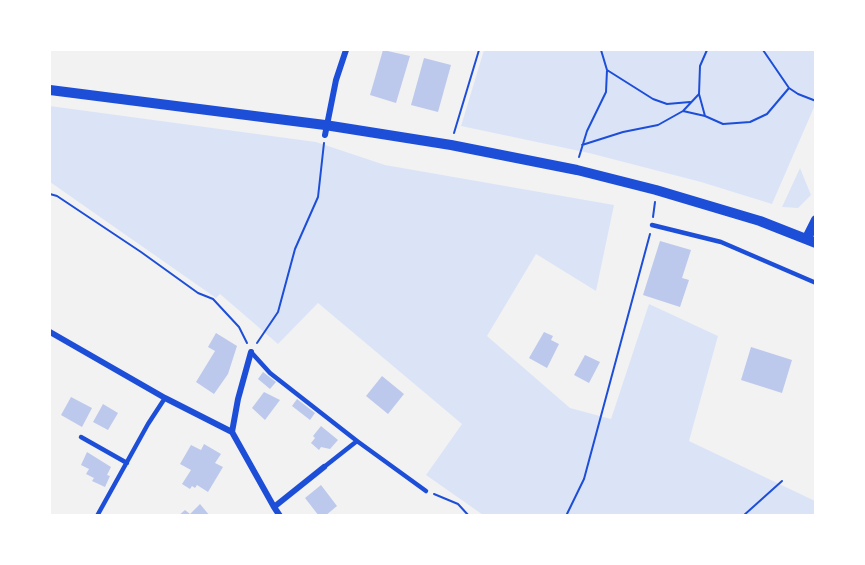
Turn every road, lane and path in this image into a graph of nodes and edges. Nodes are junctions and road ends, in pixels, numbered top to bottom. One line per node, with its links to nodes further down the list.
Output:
1 (346, 50): 14 (street)
2 (479, 50): 15 (path)
3 (601, 50): 6 (path)
4 (707, 50): 9 (path)
5 (762, 50): 7 (path)
6 (607, 70): 11 (path); 16 (path)
7 (789, 88): 10 (path); 13 (path)
8 (50, 90): 14 (street)
9 (699, 94): 11 (path); 13 (path)
10 (816, 101)
11 (692, 102): 12 (path)
12 (683, 111): 13 (path); 16 (path)
13 (705, 116)
14 (325, 130): 15 (street); 25 (path)
15 (451, 145): 17 (street)
16 (582, 145): 17 (path)
17 (577, 170): 18 (street)
18 (656, 190): 21 (path); 22 (street)
19 (50, 194): 25 (path)
20 (816, 220): 22 (street)
21 (652, 225): 23 (lane); 38 (path)
22 (812, 241)
23 (816, 283)
24 (50, 332): 26 (street)
25 (251, 352): 27 (street); 29 (lane)
26 (165, 398): 27 (street); 30 (lane)
27 (232, 432): 34 (street)
28 (81, 437): 30 (lane)
29 (357, 441): 31 (lane); 33 (lane)
30 (127, 463): 35 (lane)
31 (324, 467): 34 (street)
32 (782, 481): 39 (path)
33 (426, 491): 37 (path)
34 (274, 507): 36 (street)
35 (97, 516)
36 (280, 516)
37 (469, 516)
38 (566, 516)
39 (743, 516)

